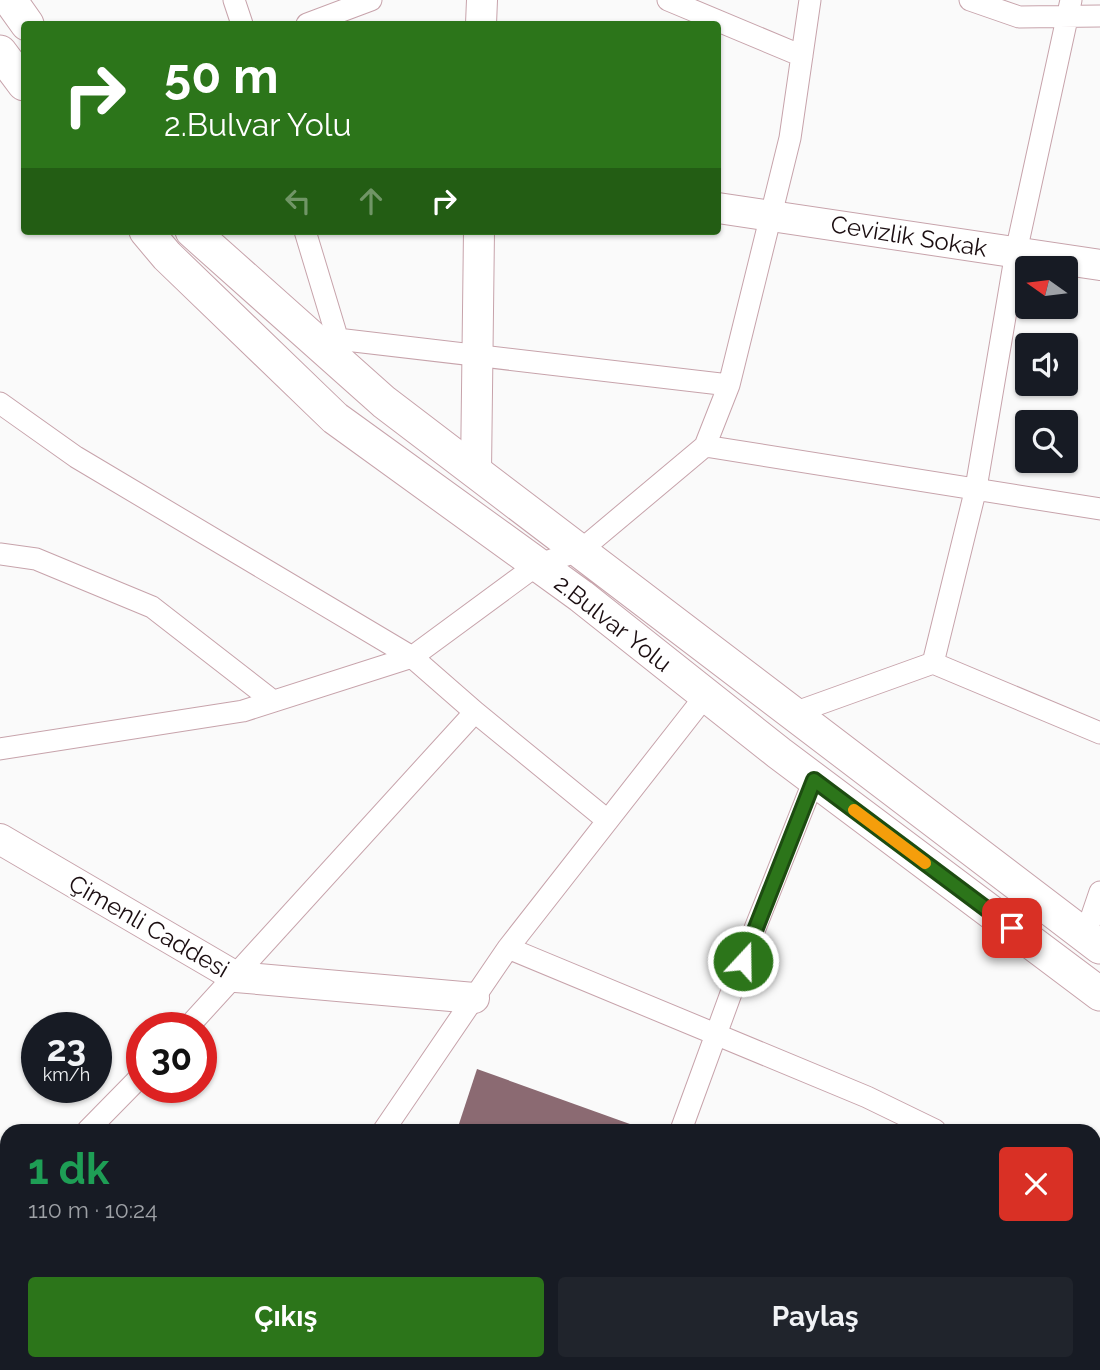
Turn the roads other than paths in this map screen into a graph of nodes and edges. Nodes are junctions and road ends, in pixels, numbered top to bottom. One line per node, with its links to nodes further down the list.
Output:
1 (10, 0): 10 (main road)
2 (234, 0): 11 (street)
3 (371, 0): 12 (street)
4 (482, 0): 13 (street)
5 (668, 0): 14 (street)
6 (810, 0): 17 (street)
7 (970, 0): 8 (street)
8 (1069, 10): 9 (street); 25 (street)
9 (1100, 16)
10 (25, 21)
11 (241, 21)
12 (315, 21)
13 (481, 21)
14 (718, 21)
15 (721, 22): 17 (street)
16 (0, 52): 18 (main road)
17 (802, 56): 20 (street)
18 (21, 80)
19 (721, 208): 20 (street, Cevizlik Sokak)
20 (771, 214): 25 (street, Cevizlik Sokak); 29 (street)
21 (149, 235): 37 (main road, 2.Bulvar Yolu)
22 (197, 235): 27 (main road, 2.Bulvar Yolu)
23 (306, 235): 27 (street)
24 (479, 235): 28 (street)
25 (1016, 252): 26 (street, Cevizlik Sokak); 33 (street)
26 (1100, 265)
27 (342, 354): 28 (street); 32 (main road, 2.Bulvar Yolu)
28 (478, 356): 29 (street); 32 (street)
29 (729, 385): 31 (street)
30 (0, 403): 38 (street)
31 (705, 446): 33 (street); 35 (street)
32 (476, 471): 35 (main road, 2.Bulvar Yolu)
33 (976, 488): 34 (street); 39 (street)
34 (1100, 509)
35 (582, 550): 37 (street); 43 (main road, 2.Bulvar Yolu)
36 (0, 554): 41 (street)
37 (537, 565): 38 (street); 40 (main road, 2.Bulvar Yolu)
38 (412, 657): 41 (street); 42 (street)
39 (933, 663): 43 (street); 44 (street)
40 (706, 695): 46 (main road, 2.Bulvar Yolu); 47 (street)
41 (273, 701): 45 (street)
42 (475, 712): 47 (street); 52 (street)
43 (791, 714): 50 (main road, 2.Bulvar Yolu)
44 (1100, 733)
45 (0, 749)
46 (814, 780): 53 (main road, 2.Bulvar Yolu); 56 (street)
47 (607, 820): 51 (street)
48 (0, 839): 52 (street, Çimenli Caddesi)
49 (1100, 892): 50 (street)
50 (1092, 942)
51 (508, 948): 54 (street); 56 (street)
52 (236, 977): 54 (street, Çimenli Caddesi); 55 (street)
53 (1100, 994)
54 (474, 998): 59 (street)
55 (202, 1012)
56 (716, 1034): 60 (street); 61 (street)
57 (126, 1091): 58 (street)
58 (94, 1124)
59 (388, 1124)
60 (683, 1124)
61 (923, 1124)

